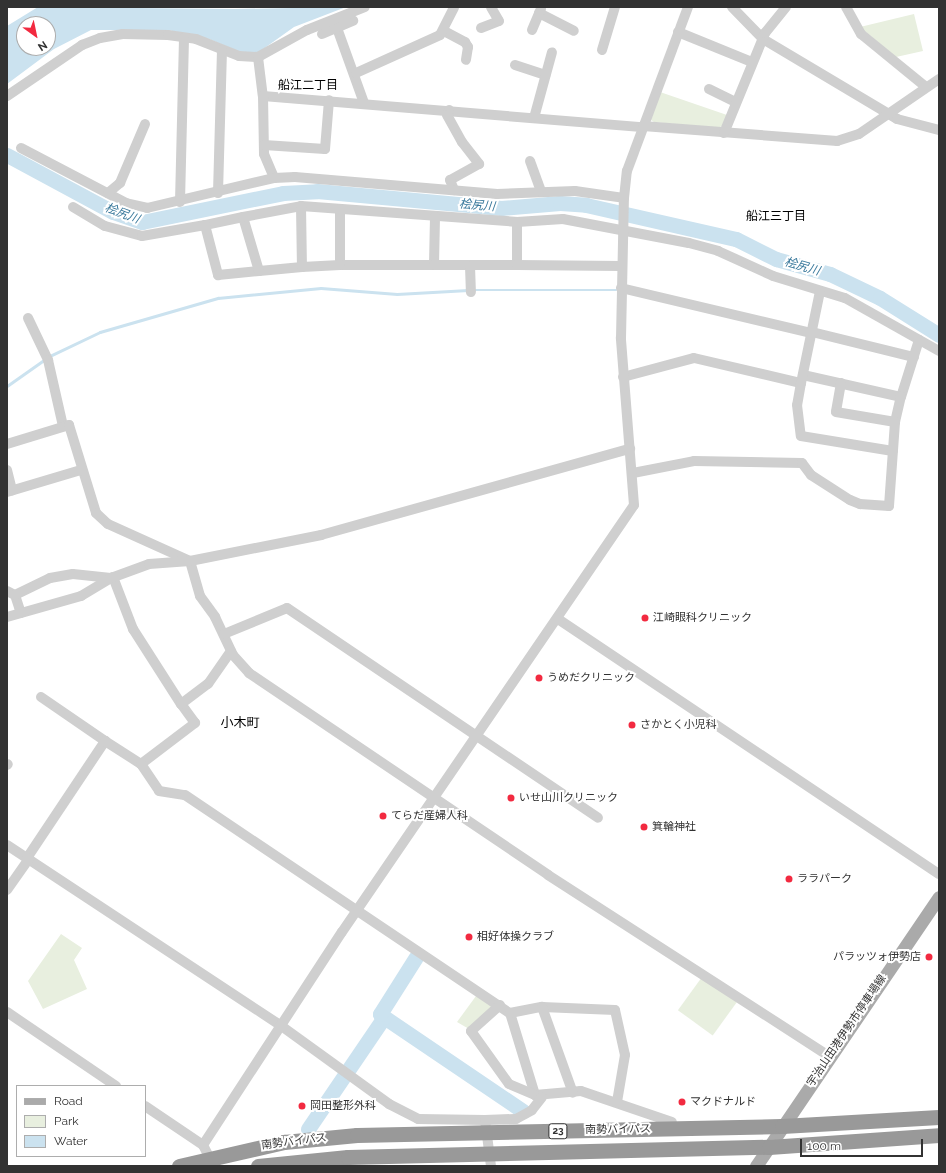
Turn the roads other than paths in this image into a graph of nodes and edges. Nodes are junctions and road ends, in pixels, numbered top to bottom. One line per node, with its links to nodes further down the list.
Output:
1 (365, 7): 23 (street)
2 (454, 7): 14 (street)
3 (491, 7): 12 (street)
4 (615, 7): 21 (street)
5 (732, 7): 19 (street)
6 (786, 7): 19 (street)
7 (846, 7): 30 (street)
8 (684, 8): 16 (street)
9 (540, 10): 13 (street); 15 (street)
10 (353, 22): 11 (street)
11 (337, 28): 17 (street); 27 (street)
12 (481, 28)
13 (532, 30)
14 (444, 31): 24 (street); 27 (street)
15 (574, 31)
16 (678, 32): 25 (street); 41 (street)
17 (322, 34)
18 (184, 38): 20 (street); 32 (street); 54 (street)
19 (763, 39): 25 (street); 38 (street)
20 (222, 50): 23 (street); 51 (street)
21 (602, 50)
22 (552, 52): 28 (street)
23 (258, 57): 33 (street)
24 (466, 60)
25 (752, 62): 35 (street)
26 (515, 65): 28 (street)
27 (356, 73): 36 (street)
28 (545, 75): 39 (street)
29 (939, 79): 30 (street)
30 (926, 87): 38 (street)
31 (709, 89): 35 (street)
32 (7, 96)
33 (263, 96): 34 (street); 44 (street)
34 (329, 100): 36 (street); 44 (street)
35 (736, 102): 43 (street)
36 (364, 103): 37 (street)
37 (449, 110): 39 (street); 49 (street)
38 (888, 112): 42 (street); 43 (street)
39 (534, 118): 41 (street)
40 (145, 124): 48 (street)
41 (643, 126): 43 (street); 53 (street)
42 (939, 130)
43 (724, 133)
44 (264, 145): 47 (street)
45 (21, 148): 52 (street)
46 (530, 161): 50 (street)
47 (274, 178): 49 (street); 51 (street)
48 (118, 186): 52 (street); 55 (street)
49 (454, 190): 50 (street)
50 (541, 192): 53 (street)
51 (218, 193): 54 (street)
52 (108, 194): 55 (street)
53 (624, 199): 63 (street)
54 (180, 202): 55 (street)
55 (128, 204)
56 (301, 206): 58 (street); 59 (street); 67 (street)
57 (73, 207): 62 (street)
58 (340, 209): 60 (street); 64 (street)
59 (243, 217): 62 (street); 70 (street)
60 (435, 217): 61 (street); 65 (street)
61 (517, 222): 63 (street); 66 (street)
62 (205, 226): 70 (street)
63 (621, 229): 69 (street); 73 (street)
64 (340, 265): 65 (street); 67 (street)
65 (434, 265): 68 (street)
66 (517, 265): 68 (street); 69 (street)
67 (302, 266): 70 (street)
68 (470, 266): 72 (street)
69 (621, 266): 71 (street)
70 (258, 271)
71 (621, 288): 75 (street); 79 (street)
72 (471, 289)
73 (820, 291): 75 (street); 76 (street)
74 (28, 318): 84 (street)
75 (812, 333): 78 (street); 80 (street)
76 (919, 340): 77 (street); 78 (street)
77 (939, 351)
78 (914, 356): 82 (street)
79 (623, 377): 80 (street); 86 (street)
80 (802, 379): 81 (street); 87 (street)
81 (841, 383): 82 (street); 83 (street)
82 (901, 397): 83 (street)
83 (895, 422): 87 (street)
84 (63, 426): 85 (street); 89 (street)
85 (7, 444)
86 (630, 449): 90 (street); 92 (street)
87 (893, 451): 90 (street)
88 (7, 470): 91 (street)
89 (81, 470): 91 (street); 92 (street)
90 (633, 473): 97 (street)
91 (10, 491)
92 (190, 562): 93 (street); 98 (street)
93 (112, 578): 94 (street); 95 (street); 101 (street)
94 (11, 593): 95 (street)
95 (21, 613): 96 (street)
96 (7, 617)
97 (558, 619): 102 (street); 109 (street)
98 (224, 634): 99 (street); 102 (street)
99 (231, 651): 101 (street); 105 (street)
100 (41, 697): 103 (street)
101 (181, 704): 104 (street)
102 (478, 736): 105 (street); 106 (street)
103 (105, 740): 104 (street); 108 (street)
104 (141, 764): 112 (street)
105 (437, 798): 112 (street); 118 (street)
106 (598, 818)
107 (7, 845): 108 (street)
108 (28, 858): 110 (street); 117 (street)
109 (939, 874)
110 (7, 890)
111 (939, 897): 118 (main road, 宇治山田港伊勢市停車場線)
112 (357, 911): 113 (street); 117 (street)
113 (500, 1005): 116 (street); 121 (street)
114 (542, 1007): 116 (street); 120 (street); 122 (street)
115 (7, 1012): 119 (street)
116 (510, 1013): 121 (street)
117 (280, 1025): 126 (street); 130 (street)
118 (829, 1056): 127 (main road, 宇治山田港伊勢市停車場線)
119 (115, 1085)
120 (573, 1092): 121 (street); 122 (street)
121 (538, 1096): 126 (street)
122 (617, 1102): 125 (street)
123 (146, 1107): 130 (street)
124 (939, 1117): 127 (highway, 南勢バイパス / 23)
125 (672, 1122)
126 (485, 1126): 127 (highway, 南勢バイパス / 23); 130 (highway, 南勢バイパス / 23); 131 (street)
127 (782, 1126): 129 (main road, 宇治山田港伊勢市停車場線)
128 (939, 1135): 129 (highway, 南勢バイパス / 23)
129 (769, 1147): 131 (highway, 南勢バイパス / 23); 135 (main road, 宇治山田港伊勢市停車場線)
130 (206, 1151): 132 (highway, 南勢バイパス / 23)
131 (486, 1152): 133 (highway, 南勢バイパス / 23); 134 (street)
132 (179, 1166)
133 (258, 1166)
134 (491, 1166)
135 (756, 1166)

